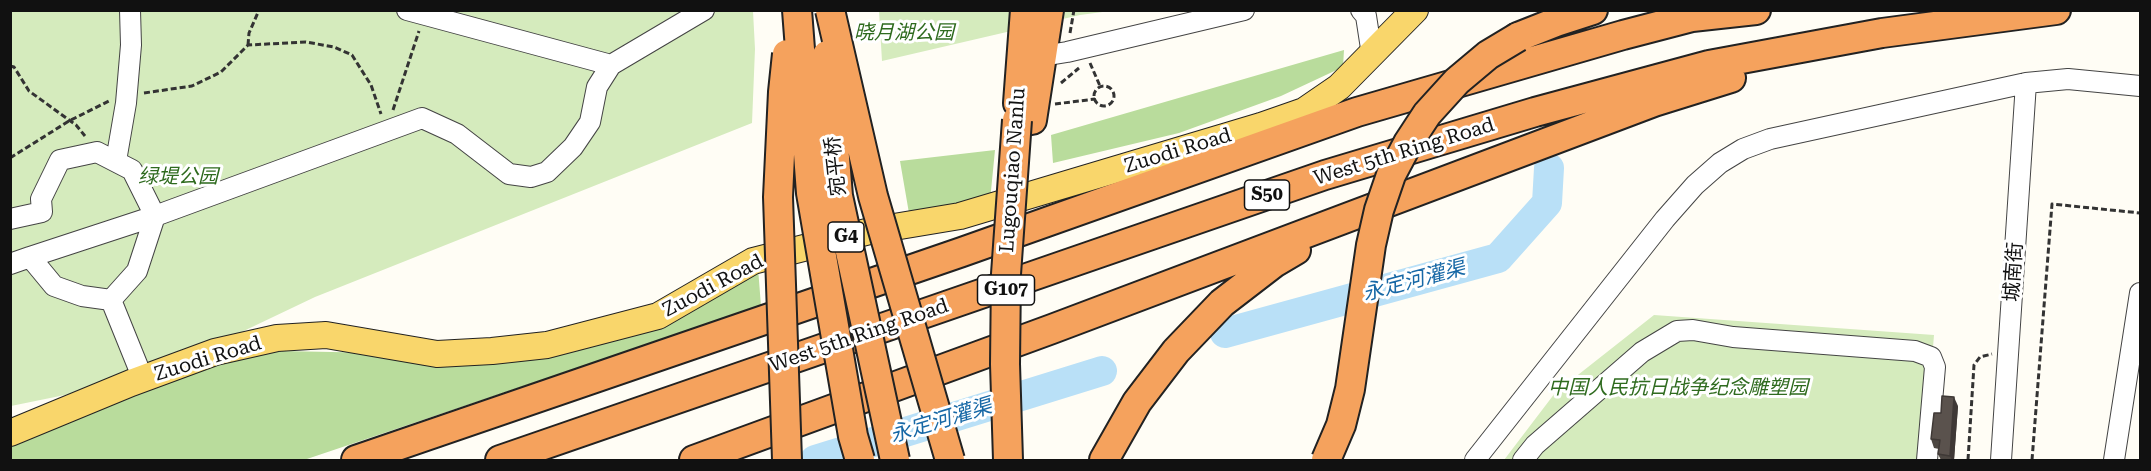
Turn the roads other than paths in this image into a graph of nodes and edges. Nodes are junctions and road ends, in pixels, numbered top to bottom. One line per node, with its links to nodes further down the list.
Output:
1 (130, 10): 22 (street)
2 (704, 10): 18 (street)
3 (792, 10): 31 (highway, bridge)
4 (797, 10): 39 (highway, 宛平桥 / G4, bridge)
5 (826, 10): 40 (highway, 宛平桥 / G4, bridge)
6 (830, 10): 32 (highway, bridge)
7 (1244, 10): 17 (street)
8 (1361, 10): 16 (street)
9 (1415, 10): 16 (main road, Zuodi Road)
10 (1593, 10): 46 (highway, bridge)
11 (1756, 10): 34 (highway, S50)
12 (2056, 10): 15 (highway, West 5th Ring Road / S50)
13 (416, 13): 18 (street)
14 (1049, 15): 17 (highway, G107)
15 (1882, 33): 24 (highway); 35 (highway, West 5th Ring Road / S50)
16 (1372, 55): 30 (main road, Zuodi Road)
17 (1032, 57): 21 (highway, Lugouqiao Nanlu / G107)
18 (611, 65): 23 (street)
19 (2026, 83): 20 (street); 47 (street); 50 (street, 城南街)
20 (2140, 86)
21 (1033, 115): 43 (highway, Lugouqiao Nanlu / G107, bridge); 44 (highway, Lugouqiao Nanlu / G107)
22 (116, 161): 23 (street); 25 (street)
23 (155, 216): 26 (street); 29 (street)
24 (1348, 218): 36 (highway); 45 (highway)
25 (10, 219)
26 (30, 258): 27 (street); 29 (street)
27 (10, 264)
28 (2140, 293): 51 (street)
29 (111, 300): 30 (street)
30 (143, 378): 33 (main road, Zuodi Road)
31 (784, 379): 37 (highway, bridge); 38 (highway, bridge)
32 (938, 418): 41 (highway, bridge); 42 (highway)
33 (10, 433)
34 (356, 460)
35 (500, 460)
36 (694, 460)
37 (768, 460)
38 (787, 460)
39 (860, 460)
40 (895, 460)
41 (950, 460)
42 (966, 460)
43 (1008, 460)
44 (1021, 460)
45 (1104, 460)
46 (1326, 460)
47 (1475, 460)
48 (1522, 460): 49 (street)
49 (1927, 460)
50 (2001, 460)
51 (2114, 460)

